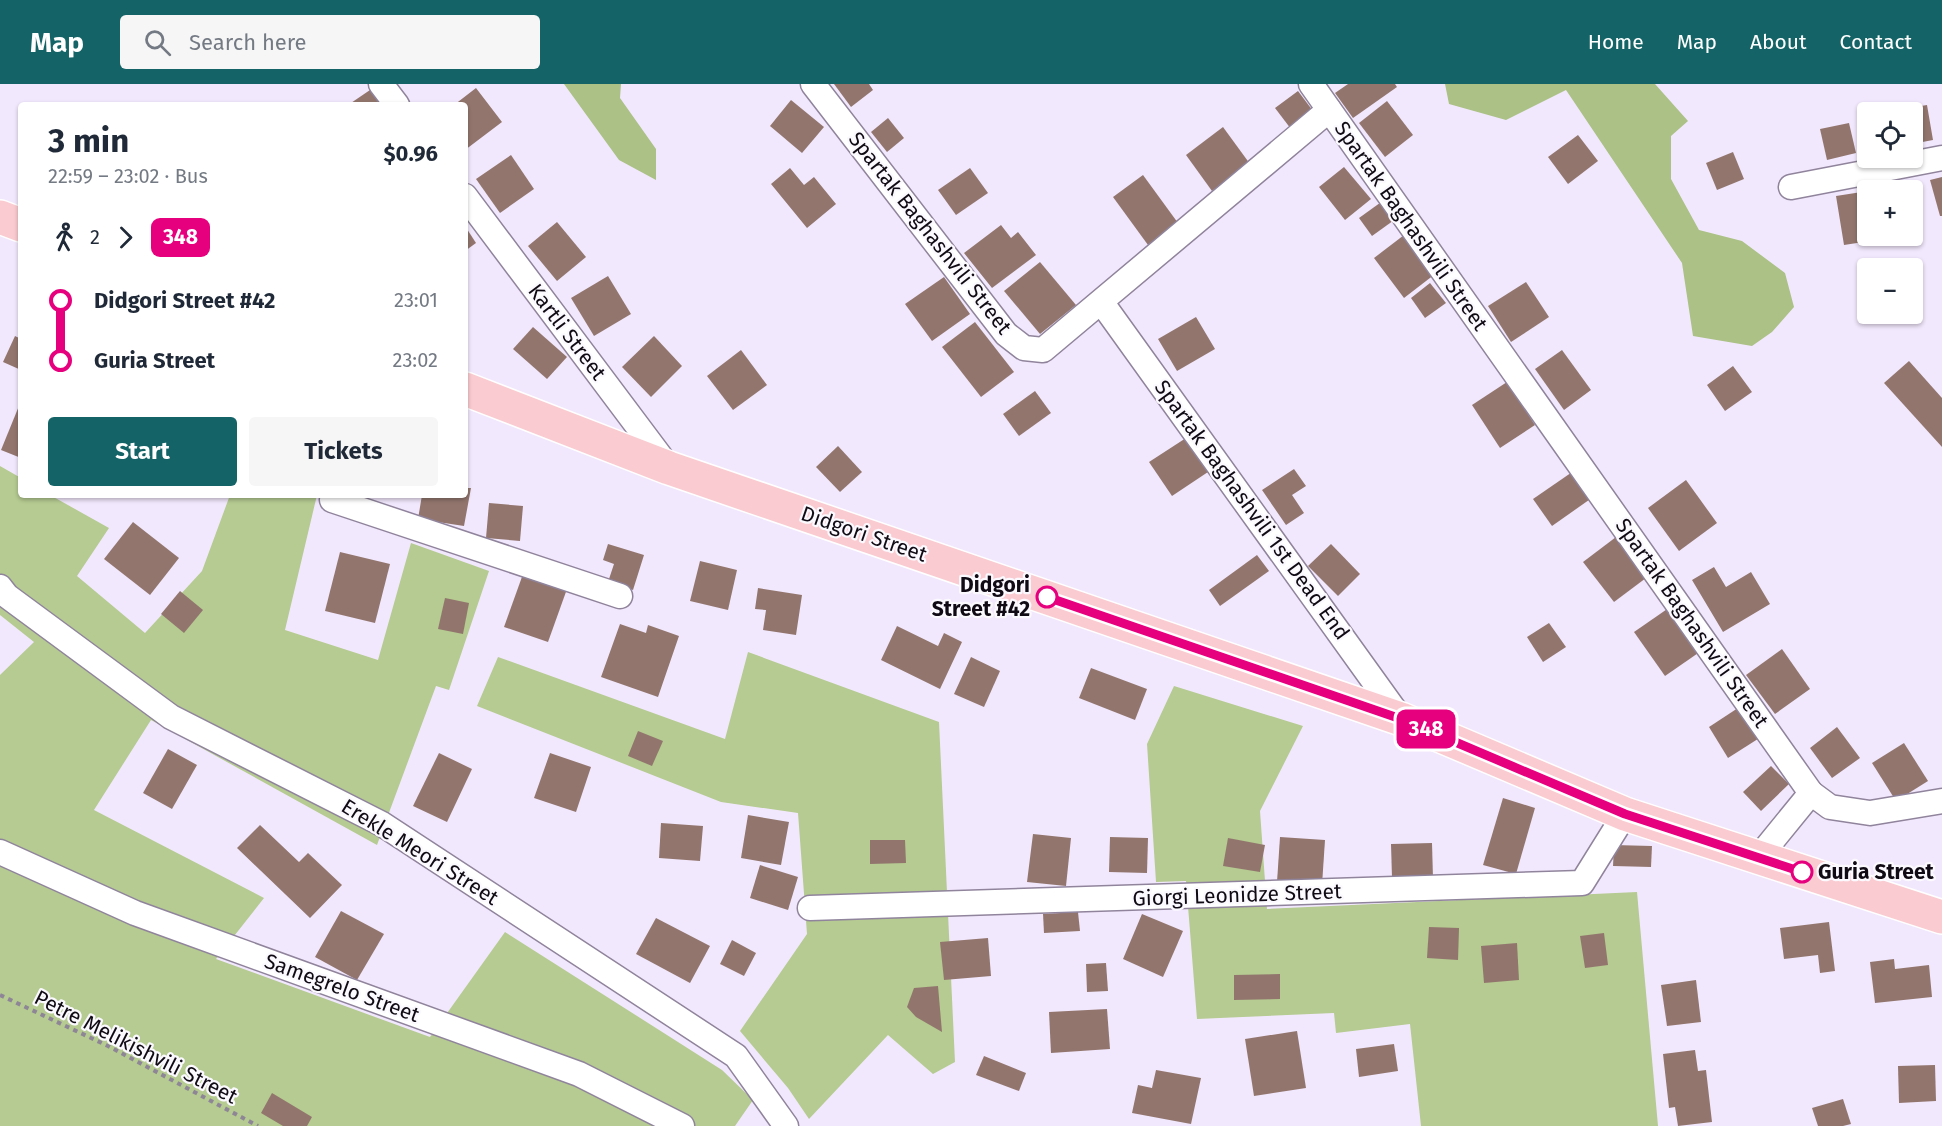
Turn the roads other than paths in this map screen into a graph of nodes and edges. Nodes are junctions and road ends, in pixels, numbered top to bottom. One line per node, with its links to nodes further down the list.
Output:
1 (381, 84): 4 (street)
2 (813, 84): 11 (street, Spartak Baghashvili Street)
3 (1311, 84): 5 (street)
4 (395, 102)
5 (1329, 110): 11 (street, Spartak Baghashvili Street); 18 (street, Spartak Baghashvili Street)
6 (1942, 158): 7 (street)
7 (1791, 187)
8 (468, 200): 13 (street, Kartli Street)
9 (0, 217): 10 (highway)
10 (18, 224)
11 (1102, 303): 17 (street, Spartak Baghashvili 1st Dead End)
12 (468, 389): 13 (highway, Didgori Street)
13 (669, 468): 17 (highway, Didgori Street)
14 (330, 498): 16 (street)
15 (0, 587): 26 (street, Erekle Meori Street)
16 (620, 596)
17 (1401, 719): 20 (highway, Didgori Street)
18 (1811, 793): 19 (street); 22 (street)
19 (1942, 801)
20 (1625, 814): 22 (highway, Didgori Street); 23 (street, Giorgi Leonidze Street)
21 (0, 852): 25 (street, Samegrelo Street)
22 (1758, 858): 24 (highway, Didgori Street)
23 (810, 908)
24 (1942, 917)
25 (682, 1126)
26 (786, 1126)

